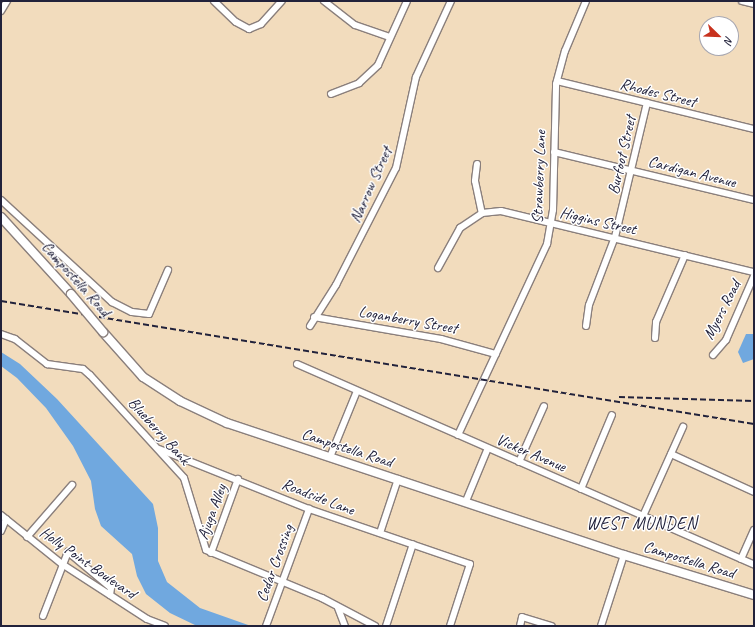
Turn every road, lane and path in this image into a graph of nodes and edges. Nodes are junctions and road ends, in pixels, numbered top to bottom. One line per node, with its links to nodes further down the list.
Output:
1 (7, 1): 10 (street)
2 (214, 1): 3 (street)
3 (282, 1)
4 (324, 1): 11 (street)
5 (406, 1): 11 (street)
6 (451, 1): 30 (street, Narrow Street)
7 (586, 1): 12 (street, Strawberry Lane)
8 (742, 1): 9 (street)
9 (754, 4)
10 (1, 11)
11 (390, 37): 13 (street)
12 (557, 81): 14 (street, Rhodes Street); 16 (street, Strawberry Lane)
13 (331, 94)
14 (647, 103): 15 (street, Rhodes Street); 18 (street, Burfoot Street)
15 (754, 129)
16 (554, 152): 18 (street, Cardigan Avenue); 23 (street, Strawberry Lane)
17 (478, 164): 21 (street)
18 (632, 171): 20 (street, Cardigan Avenue); 24 (street, Burfoot Street)
19 (1, 200): 27 (street)
20 (754, 200)
21 (482, 213): 23 (street, Higgins Street); 26 (street, Higgins Street)
22 (1, 217): 46 (main road, Campostella Road, bridge)
23 (552, 223): 24 (street, Higgins Street); 35 (street, Strawberry Lane)
24 (615, 238): 25 (street, Higgins Street); 32 (street, Burfoot Street)
25 (685, 255): 28 (street, Higgins Street); 34 (street)
26 (438, 268)
27 (168, 270)
28 (754, 272)
29 (754, 276): 36 (street, Myers Road)
30 (314, 317): 31 (street, Narrow Street); 35 (street, Loganberry Street)
31 (310, 326)
32 (586, 326)
33 (1, 334): 43 (street, Blueberry Bank)
34 (655, 338)
35 (496, 354): 42 (street, Strawberry Lane)
36 (713, 355)
37 (297, 364): 38 (street, Vicker Avenue)
38 (357, 391): 42 (street, Vicker Avenue); 46 (street)
39 (544, 406): 47 (street)
40 (612, 415): 51 (street)
41 (683, 428): 45 (street)
42 (458, 435): 44 (street, Vicker Avenue)
43 (158, 448): 48 (street, Roadside Lane); 62 (street, Blueberry Bank)
44 (488, 448): 47 (street, Vicker Avenue); 53 (street)
45 (671, 454): 52 (street); 55 (street)
46 (330, 457): 49 (main road, Campostella Road)
47 (519, 462): 51 (street, Vicker Avenue)
48 (238, 479): 54 (street, Roadside Lane); 62 (street, Ajuga Alley)
49 (398, 479): 53 (main road, Campostella Road); 59 (street)
50 (72, 484): 60 (street)
51 (581, 488): 55 (street, Vicker Avenue)
52 (754, 492)
53 (466, 501): 63 (main road, Campostella Road)
54 (309, 509): 59 (street, Roadside Lane); 67 (street, Cedar Crossing)
55 (643, 516): 64 (street, Vicker Avenue)
56 (3, 517): 58 (street); 60 (street, Holly Point Boulevard)
57 (754, 530): 64 (street)
58 (1, 531)
59 (380, 533): 61 (street, Roadside Lane)
60 (27, 537): 65 (street, Holly Point Boulevard)
61 (413, 544): 76 (street); 77 (street, Roadside Lane)
62 (211, 553): 67 (street)
63 (624, 555): 69 (main road, Campostella Road); 80 (street)
64 (741, 559): 66 (street, Vicker Avenue)
65 (62, 564): 68 (street, Holly Point Boulevard); 68 (street); 71 (street)
66 (754, 565)
67 (283, 581): 70 (street); 73 (street, Cedar Crossing)
68 (110, 595): 72 (street, Holly Point Boulevard)
69 (754, 595)
70 (338, 608): 74 (street); 75 (street)
71 (43, 616)
72 (165, 626)
73 (266, 626)
74 (345, 626)
75 (375, 626)
76 (386, 626)
77 (450, 626)
78 (520, 626): 79 (street)
79 (552, 626)
80 (601, 626)

